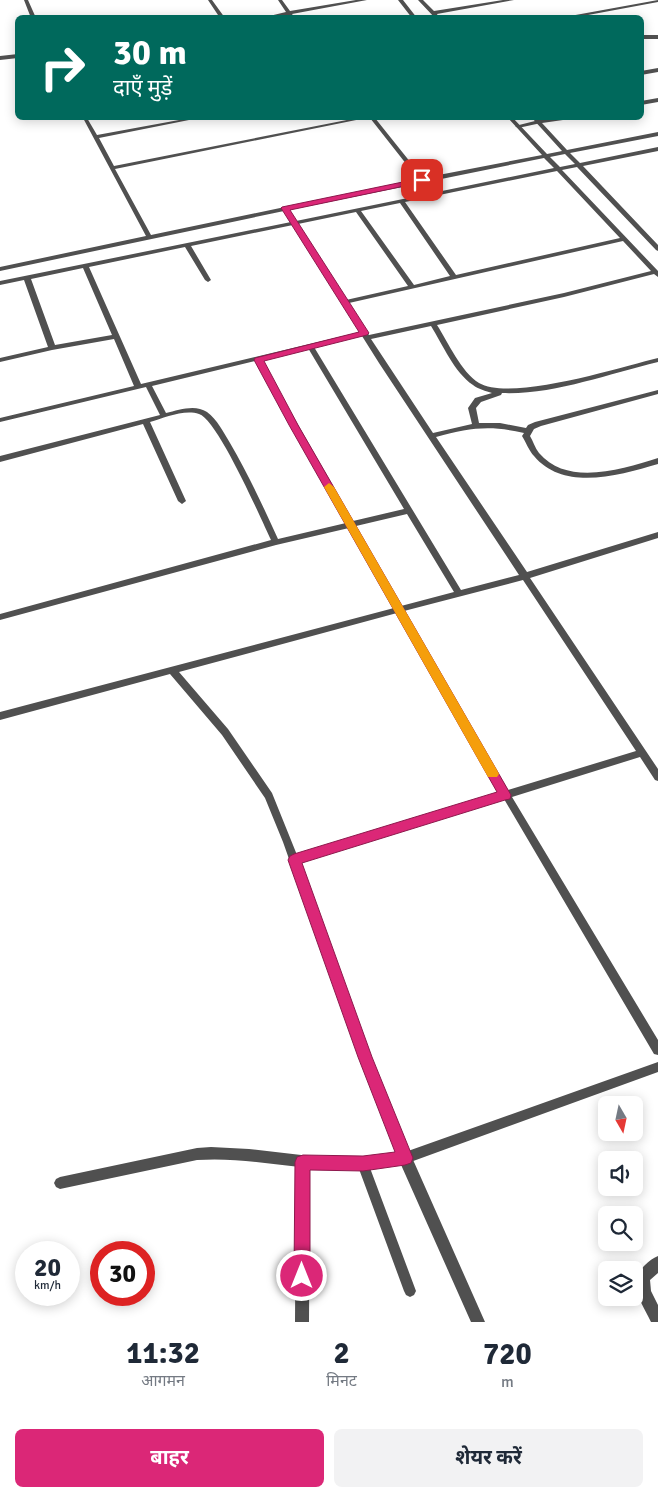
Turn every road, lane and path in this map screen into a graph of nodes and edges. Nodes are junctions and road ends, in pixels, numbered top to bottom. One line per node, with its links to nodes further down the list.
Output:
1 (26, 0): 9 (lane)
2 (210, 0): 10 (lane)
3 (280, 0): 11 (lane)
4 (365, 0): 11 (lane)
5 (400, 0): 12 (lane)
6 (420, 0): 13 (lane)
7 (512, 0): 13 (lane)
8 (658, 1): 14 (lane)
9 (33, 15)
10 (220, 15)
11 (291, 15)
12 (412, 15)
13 (435, 15)
14 (578, 15)
15 (644, 38): 16 (lane)
16 (658, 38)
17 (15, 56): 18 (lane)
18 (0, 58)
19 (658, 70): 20 (lane)
20 (644, 72)
21 (658, 100): 22 (lane)
22 (644, 102)
23 (86, 120): 31 (lane)
24 (185, 120): 31 (lane)
25 (353, 120): 36 (lane)
26 (374, 120): 38 (lane)
27 (512, 120): 29 (lane)
28 (537, 120): 29 (street); 33 (lane)
29 (518, 126): 34 (lane)
30 (658, 134): 33 (lane)
31 (96, 137): 36 (lane)
32 (658, 148): 35 (lane)
33 (567, 152): 34 (lane); 35 (lane)
34 (547, 156): 37 (lane); 38 (lane)
35 (578, 165): 37 (lane); 46 (lane)
36 (112, 168): 43 (lane)
37 (559, 168): 39 (lane); 44 (lane)
38 (422, 180): 40 (lane)
39 (401, 201): 41 (lane); 50 (lane)
40 (285, 208): 42 (lane); 43 (lane)
41 (357, 210): 42 (lane); 54 (lane)
42 (294, 222): 45 (lane); 55 (lane)
43 (149, 237): 48 (lane)
44 (624, 239): 49 (lane); 50 (lane)
45 (187, 244): 47 (lane); 52 (lane)
46 (658, 249)
47 (85, 266): 51 (lane); 57 (lane)
48 (0, 268)
49 (657, 274): 56 (lane)
50 (454, 277): 54 (lane)
51 (27, 278): 53 (lane); 60 (lane)
52 (208, 280)
53 (0, 284)
54 (412, 287): 55 (lane)
55 (345, 302): 58 (lane)
56 (433, 323): 58 (lane); 66 (lane)
57 (116, 336): 60 (lane); 65 (lane)
58 (366, 336): 59 (lane); 73 (lane)
59 (311, 346): 62 (lane); 77 (lane)
60 (52, 348): 61 (lane)
61 (0, 360)
62 (258, 360): 64 (lane); 78 (lane)
63 (658, 360): 66 (lane)
64 (148, 384): 65 (lane); 68 (lane)
65 (138, 386): 69 (lane)
66 (501, 392): 71 (lane)
67 (658, 392): 72 (lane)
68 (164, 416): 70 (lane); 80 (lane)
69 (0, 420)
70 (146, 422): 74 (lane); 76 (lane)
71 (476, 424): 72 (lane); 73 (lane)
72 (527, 431): 75 (lane)
73 (432, 436): 81 (lane)
74 (0, 459)
75 (658, 461)
76 (182, 501)
77 (410, 511): 78 (lane); 82 (lane)
78 (351, 525): 80 (lane); 83 (lane)
79 (658, 535): 81 (lane)
80 (276, 542): 84 (lane)
81 (525, 576): 82 (lane); 87 (lane)
82 (459, 594): 83 (lane)
83 (399, 609): 85 (lane); 90 (lane)
84 (0, 617)
85 (172, 670): 86 (lane); 91 (lane)
86 (0, 714)
87 (641, 753): 88 (lane); 90 (lane)
88 (654, 763): 89 (lane)
89 (658, 778)
90 (505, 795): 91 (lane); 92 (lane)
91 (294, 860): 94 (lane)
92 (658, 1050)
93 (658, 1067): 94 (lane)
94 (405, 1158): 96 (lane); 102 (street)
95 (303, 1162): 96 (lane); 97 (lane); 101 (street)
96 (363, 1164): 99 (lane)
97 (60, 1184)
98 (658, 1263): 100 (street)
99 (410, 1291)
100 (658, 1320)
101 (302, 1322)
102 (478, 1322)

